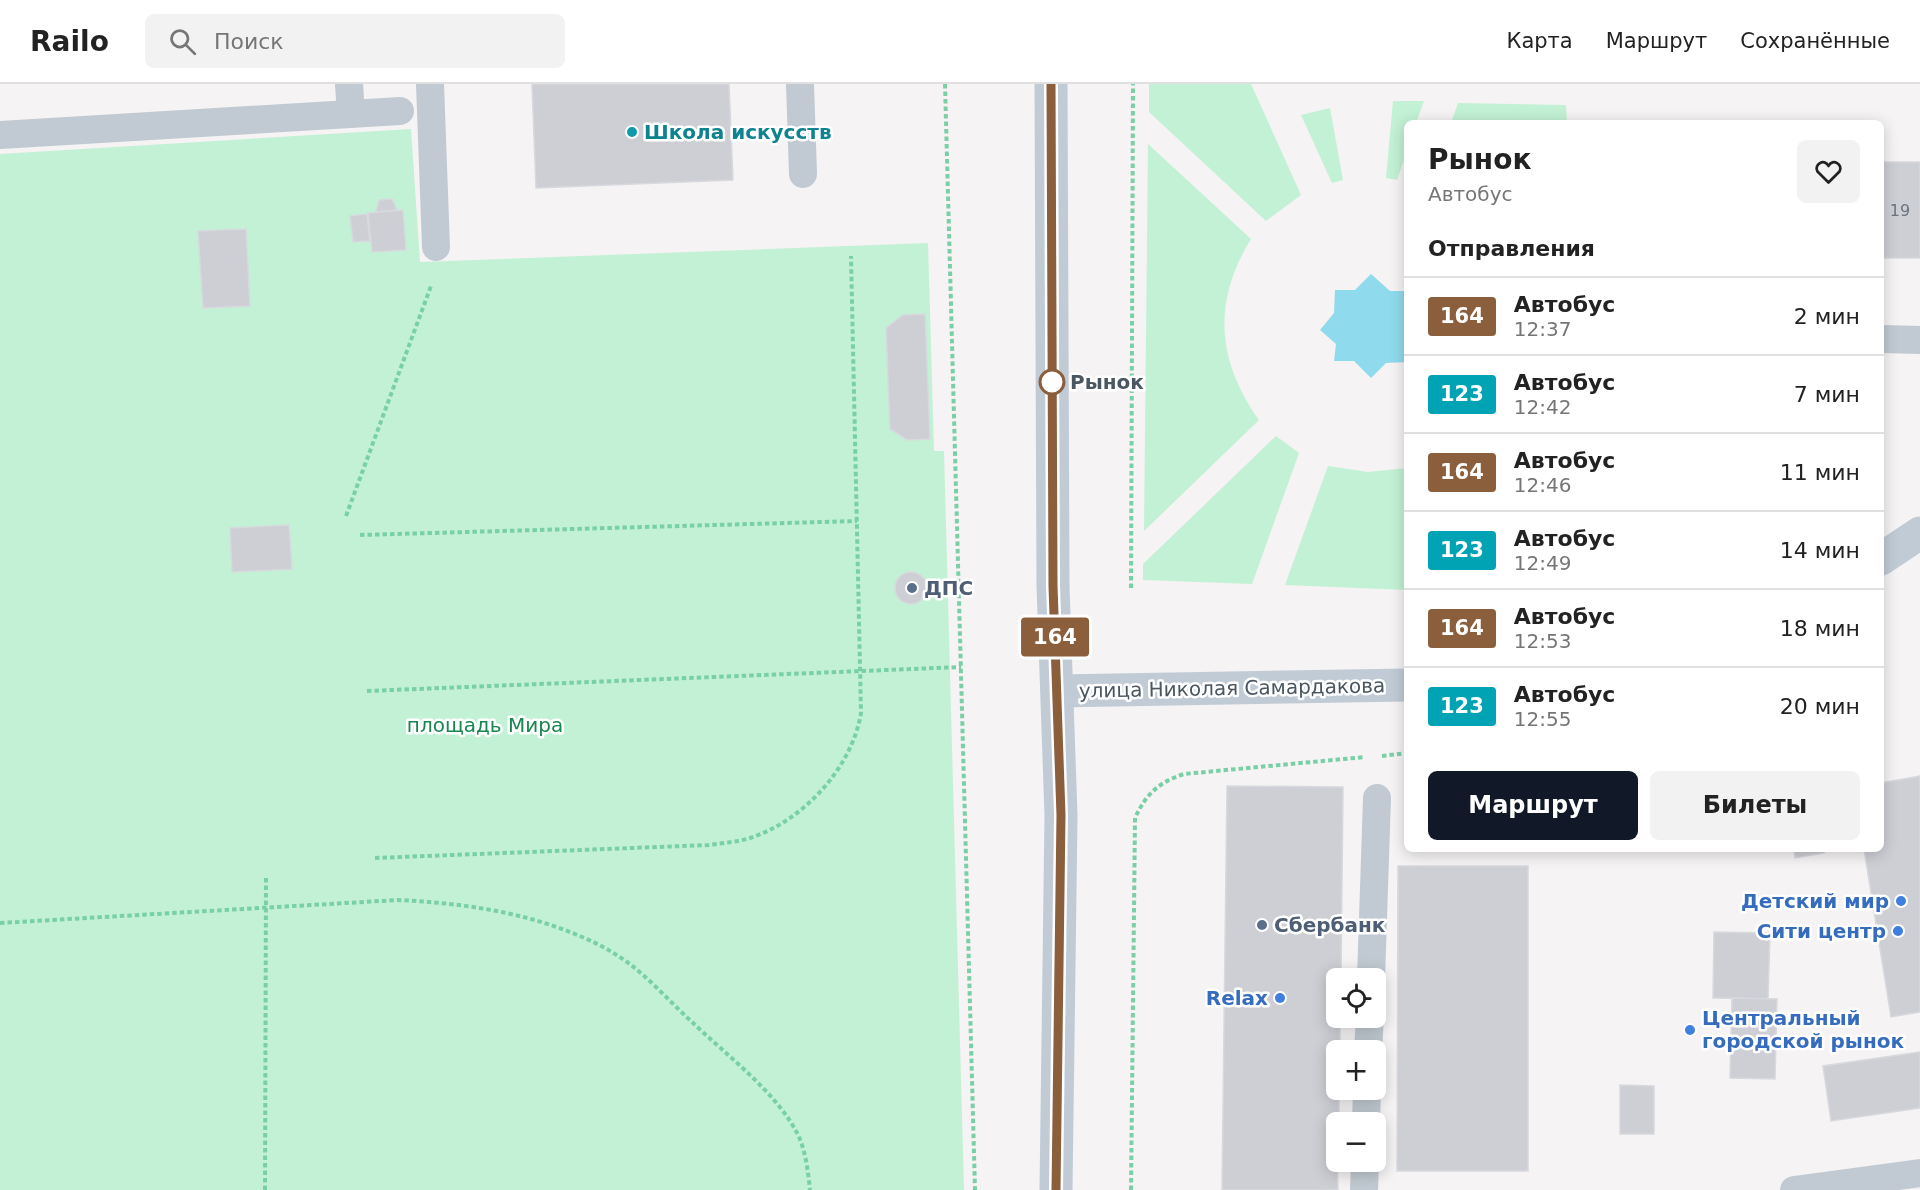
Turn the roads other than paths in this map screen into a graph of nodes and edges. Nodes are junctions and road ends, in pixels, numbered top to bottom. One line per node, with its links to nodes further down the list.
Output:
1 (349, 84): 6 (lane)
2 (430, 84): 9 (lane)
3 (800, 84): 8 (lane)
4 (1051, 84): 15 (main road)
5 (400, 111): 6 (lane)
6 (351, 114): 7 (lane)
7 (0, 135)
8 (803, 174)
9 (436, 247)
10 (1884, 339): 11 (lane)
11 (1920, 340)
12 (1920, 533): 13 (main road)
13 (1884, 557)
14 (1404, 685): 15 (main road, улица Николая Самардакова)
15 (1057, 691): 20 (main road)
16 (1377, 798): 17 (lane)
17 (1371, 968)
18 (1365, 1172): 21 (lane)
19 (1920, 1173): 22 (lane)
20 (1056, 1190)
21 (1364, 1190)
22 (1794, 1190)

